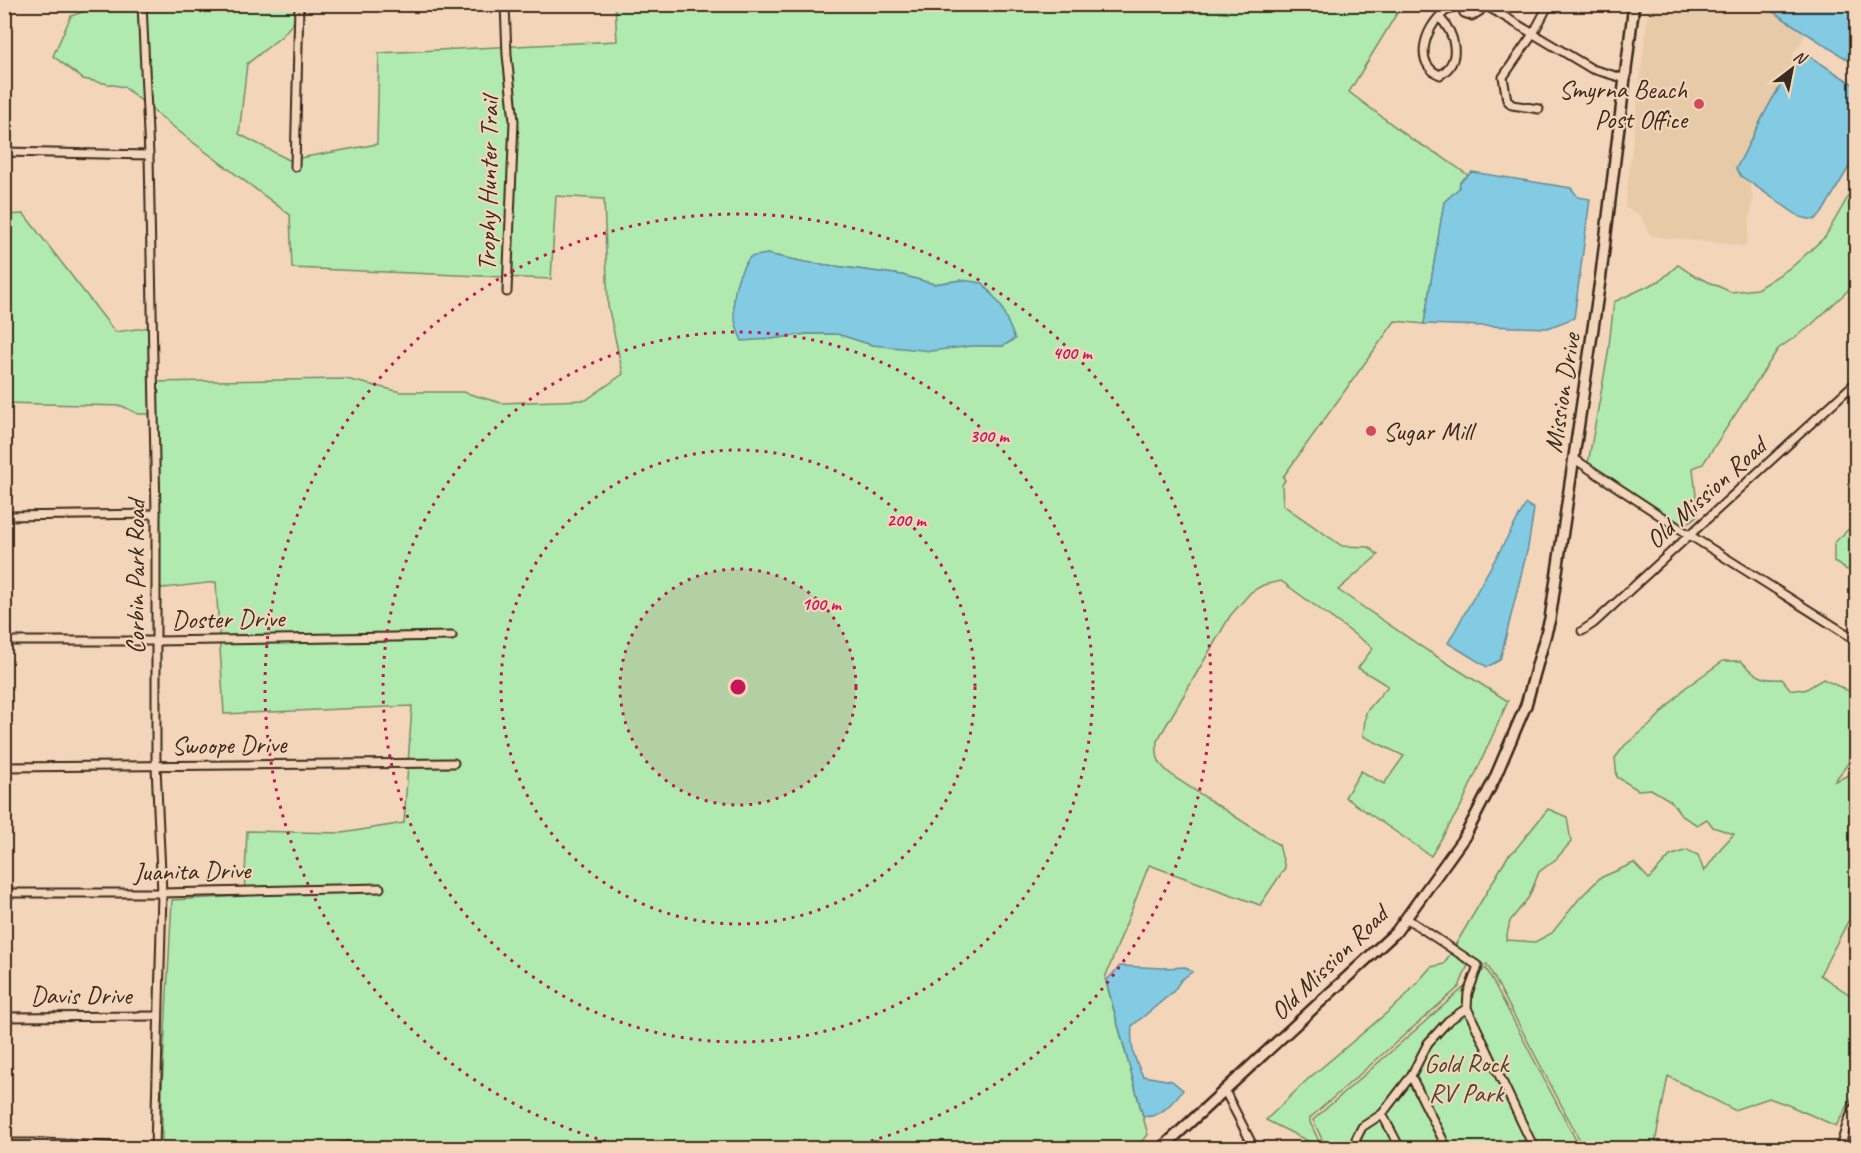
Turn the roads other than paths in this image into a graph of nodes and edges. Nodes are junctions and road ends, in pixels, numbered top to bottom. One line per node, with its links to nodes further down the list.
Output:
1 (142, 4): 14 (street, Corbin Park Road)
2 (299, 4): 15 (street)
3 (505, 4): 16 (street, Trophy Hunter Trail)
4 (1460, 4): 7 (street); 9 (street)
5 (1555, 4): 8 (street)
6 (1634, 4): 11 (street, Mission Drive)
7 (1482, 5): 10 (street)
8 (1547, 7): 10 (street)
9 (1439, 17): 9 (street)
10 (1533, 34): 11 (street); 12 (street)
11 (1626, 79): 18 (street, Mission Drive)
12 (1539, 109)
13 (4, 152): 14 (street)
14 (149, 155): 19 (street, Corbin Park Road)
15 (295, 167)
16 (507, 292)
17 (1857, 382): 21 (street, Old Mission Road)
18 (1573, 458): 21 (street); 30 (street, Mission Drive)
19 (156, 514): 20 (street); 26 (street, Corbin Park Road)
20 (4, 516)
21 (1691, 536): 22 (street, Old Mission Road); 24 (street)
22 (1582, 632)
23 (452, 636): 26 (street, Doster Drive)
24 (1857, 640)
25 (4, 641): 26 (street, Doster Drive)
26 (157, 641): 29 (street, Corbin Park Road)
27 (454, 764): 29 (street, Swoope Drive)
28 (4, 767): 29 (street, Swoope Drive)
29 (156, 767): 33 (street, Corbin Park Road)
30 (1494, 780): 34 (street, Old Mission Road)
31 (380, 888): 33 (street, Juanita Drive)
32 (4, 893): 33 (street, Juanita Drive)
33 (162, 893): 36 (street, Corbin Park Road)
34 (1406, 918): 35 (street); 39 (street, Old Mission Road)
35 (1467, 1008): 38 (street); 52 (street)
36 (158, 1016): 37 (street, Davis Drive); 44 (street, Corbin Park Road)
37 (4, 1017)
38 (1411, 1076): 41 (street); 51 (street)
39 (1225, 1092): 47 (street, Old Mission Road); 48 (street)
40 (1857, 1105): 53 (street)
41 (1382, 1114): 49 (street); 50 (street)
42 (4, 1143): 43 (street)
43 (145, 1149)
44 (155, 1149)
45 (335, 1149): 46 (street)
46 (353, 1149)
47 (1162, 1149)
48 (1254, 1149)
49 (1356, 1149)
50 (1400, 1149)
51 (1447, 1149)
52 (1534, 1149)
53 (1840, 1149)

